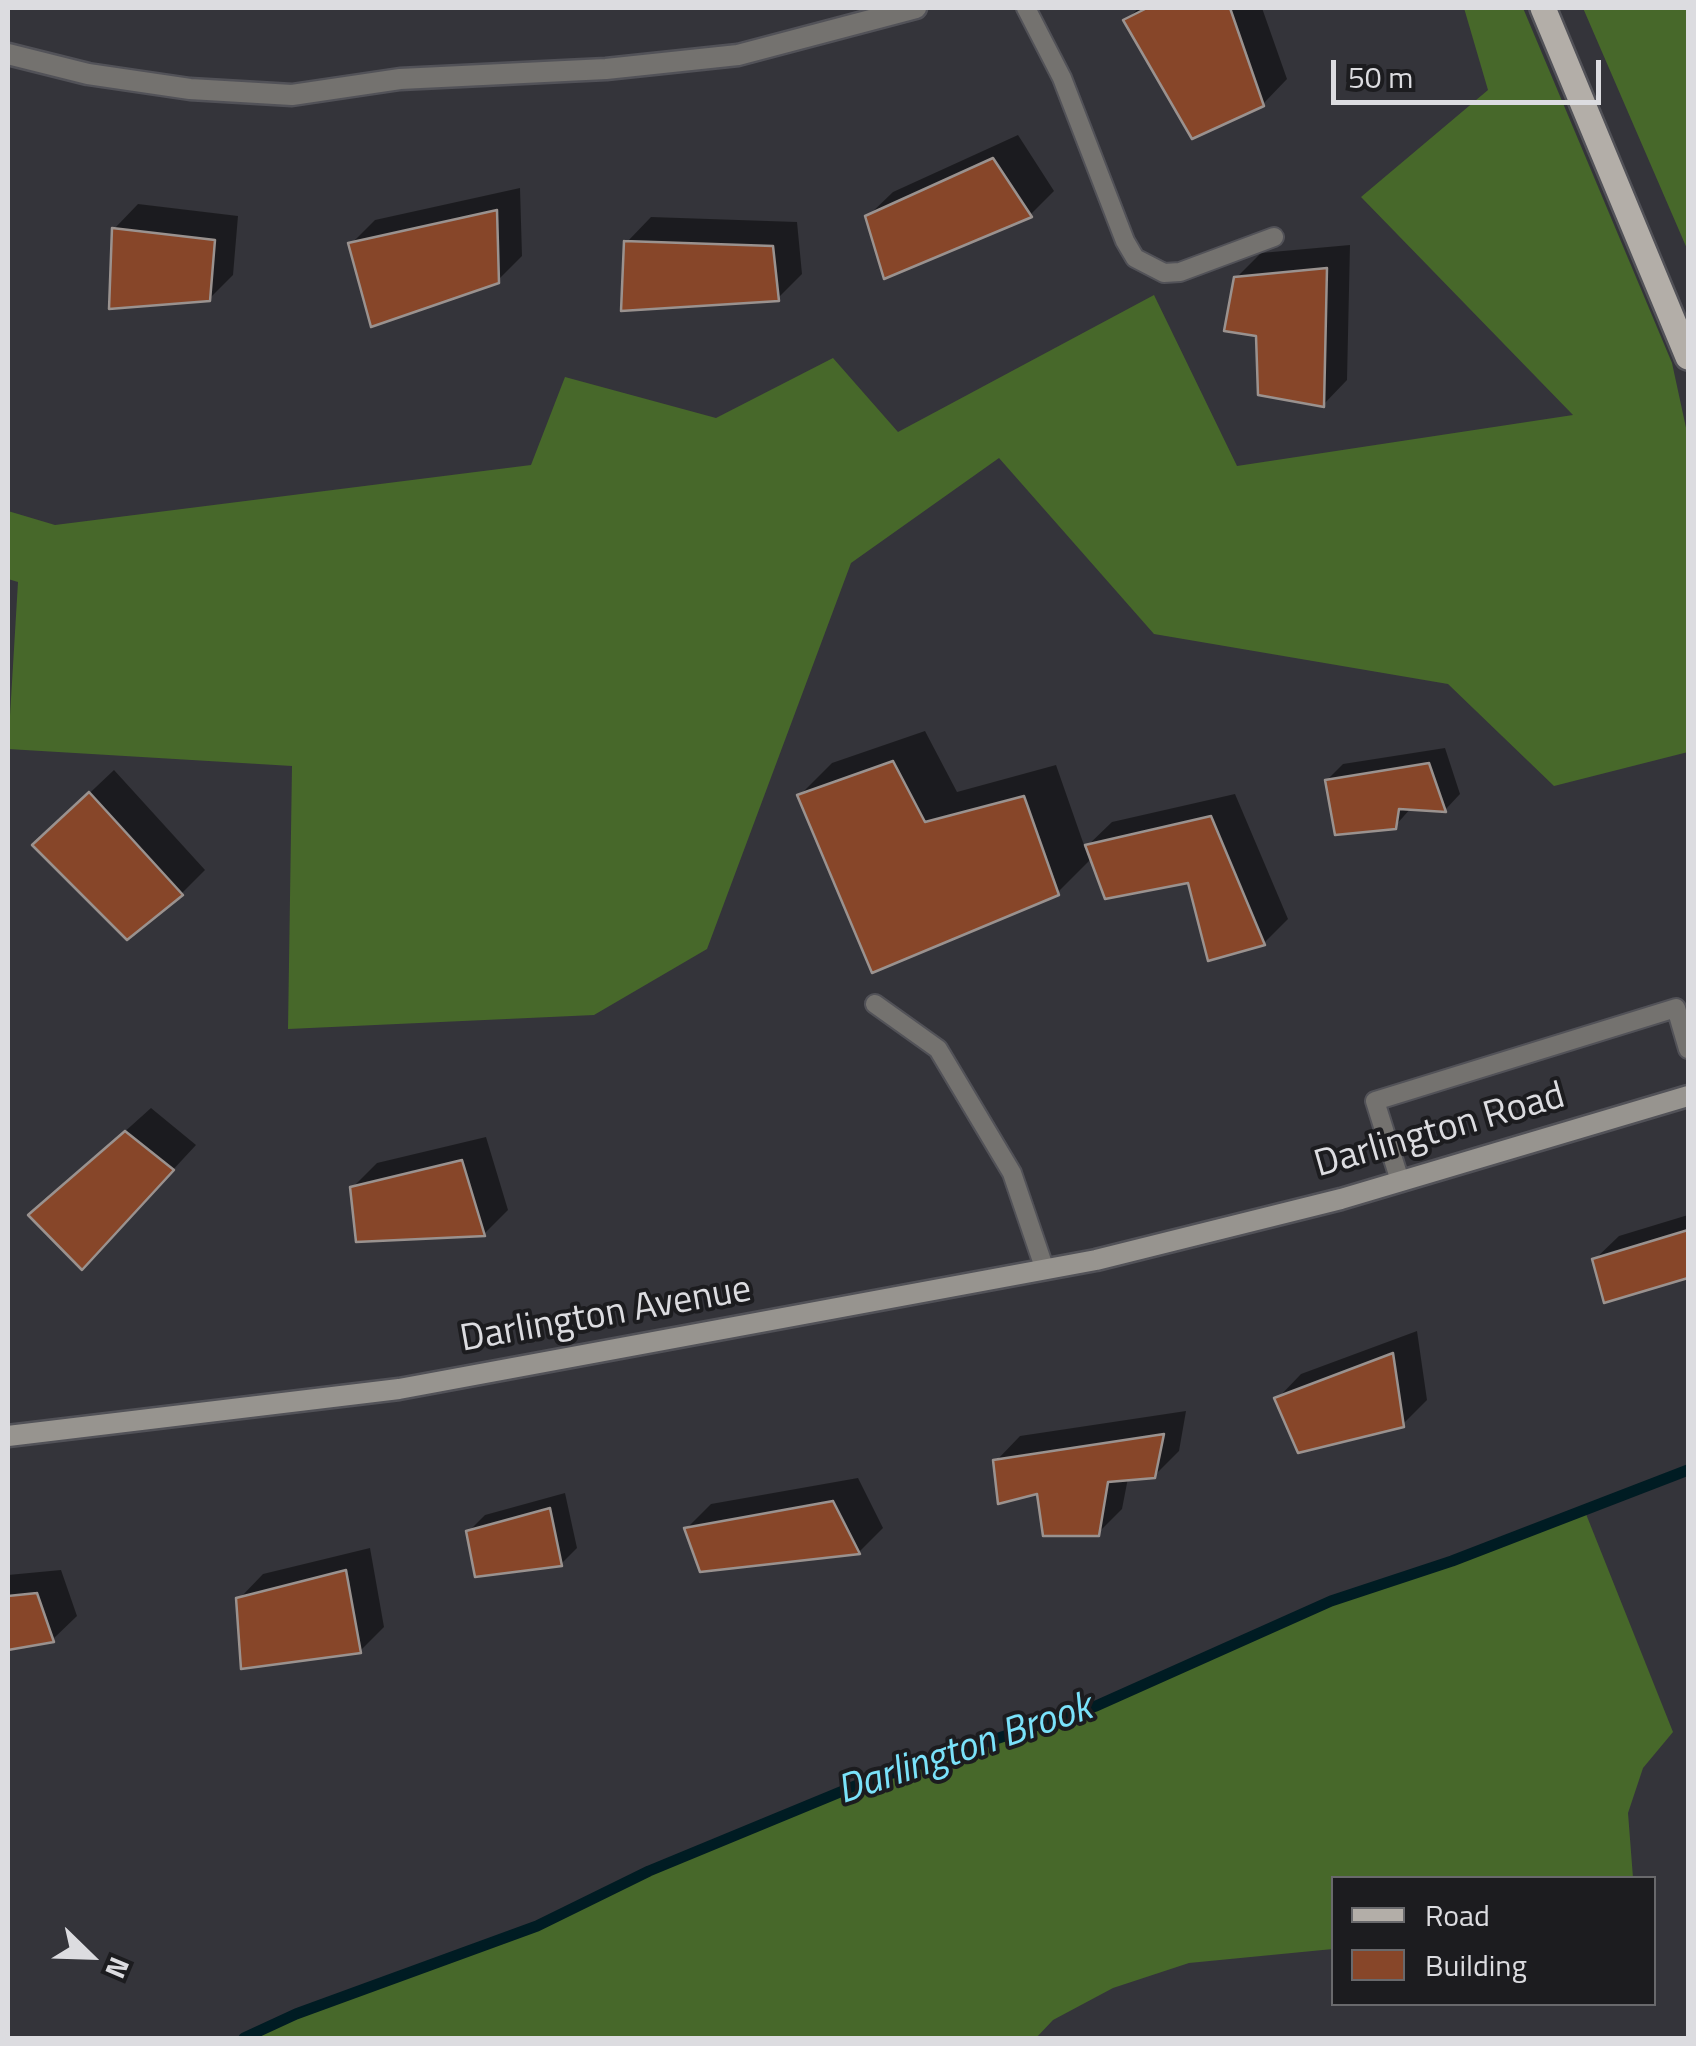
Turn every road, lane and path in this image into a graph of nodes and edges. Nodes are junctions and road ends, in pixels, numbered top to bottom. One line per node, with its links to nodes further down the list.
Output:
1 (916, 8): 4 (street)
2 (1026, 8): 5 (lane)
3 (1543, 8): 6 (main road)
4 (8, 54)
5 (1274, 237)
6 (1688, 357)
7 (875, 1004): 12 (lane)
8 (1688, 1048): 10 (lane)
9 (1688, 1096): 10 (main road, Darlington Road)
10 (1400, 1181): 11 (main road, Darlington Road)
11 (1211, 1231): 12 (main road, Darlington Avenue)
12 (1046, 1270): 13 (main road, Darlington Avenue)
13 (8, 1436)

